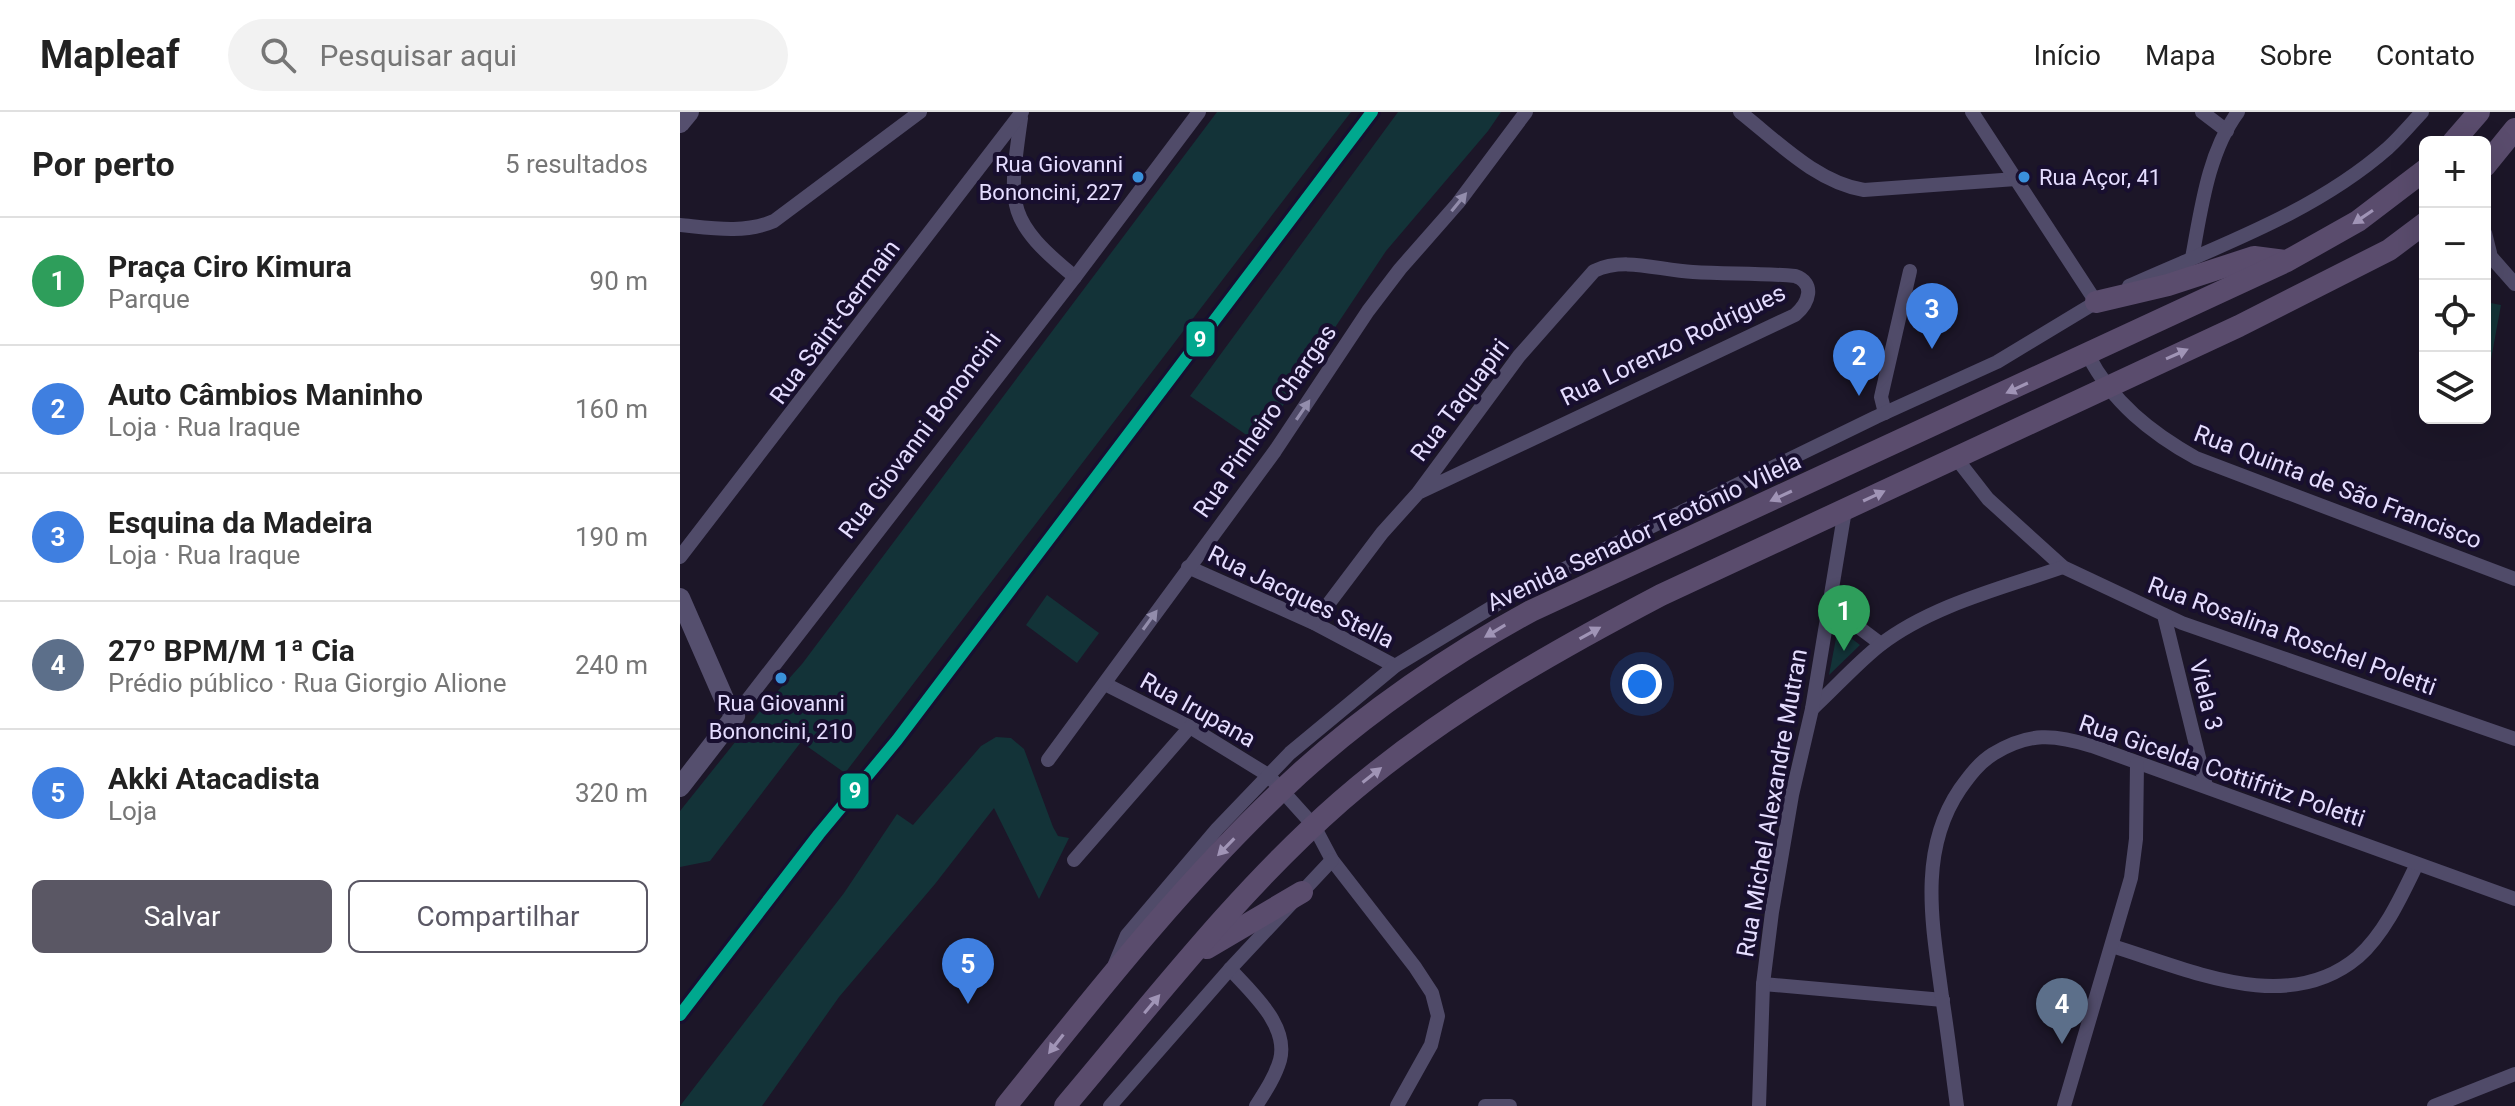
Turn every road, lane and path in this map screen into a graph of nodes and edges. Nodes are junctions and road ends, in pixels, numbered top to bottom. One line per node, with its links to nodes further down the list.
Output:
1 (689, 112): 12 (street)
2 (920, 112): 19 (street)
3 (1199, 112): 26 (street, Rua Giovanni Bononcini)
4 (1526, 112): 36 (street, Rua Pinheiro Chargas, one-way to 4)
5 (1740, 112): 18 (street)
6 (1972, 112): 18 (street)
7 (2202, 112): 14 (street)
8 (2238, 112): 14 (street)
9 (2422, 112): 22 (street, Avenida Senador Teotônio Vilela)
10 (2479, 112): 15 (main road)
11 (1022, 113): 26 (street); 35 (street, Rua Saint-Germain)
12 (680, 123)
13 (2515, 129): 16 (main road)
14 (2227, 131): 22 (street)
15 (2458, 136)
16 (2491, 159)
17 (2419, 175): 23 (main road, Avenida Senador Teotônio Vilela, one-way to 23)
18 (2016, 179): 28 (street)
19 (680, 225)
20 (2419, 230): 30 (main road, one-way to 20)
21 (2491, 257): 27 (street)
22 (2192, 258): 28 (street, Avenida Senador Teotônio Vilela)
23 (2287, 261): 28 (main road); 29 (main road, Avenida Senador Teotônio Vilela)
24 (1675, 271): 33 (street, Rua Taquapiri); 33 (street, Rua Lorenzo Rodrigues)
25 (1910, 271): 31 (street)
26 (1075, 277): 47 (street, Rua Giovanni Bononcini)
27 (2515, 284)
28 (2096, 302): 31 (street, Avenida Senador Teotônio Vilela)
29 (2088, 355): 30 (street, Rua Quinta de São Francisco); 53 (main road, Avenida Senador Teotônio Vilela, one-way to 53)
30 (2106, 386): 32 (main road); 38 (street, Rua Quinta de São Francisco)
31 (1885, 413): 44 (street, Avenida Senador Teotônio Vilela)
32 (1956, 458): 34 (main road, one-way to 32); 37 (street, Rua Rosalina Roschel Poletti)
33 (1418, 493): 42 (street, Rua Taquapiri)
34 (1845, 510): 40 (street, Rua Michel Alexandre Mutran); 55 (main road, one-way to 34)
35 (680, 557)
36 (1188, 567): 42 (street, Rua Jacques Stella); 45 (street, Rua Pinheiro Chargas, one-way to 36)
37 (2063, 567): 41 (street, Rua Rosalina Roschel Poletti); 43 (street)
38 (2515, 579)
39 (680, 598): 47 (street)
40 (1829, 605): 43 (street); 46 (street, Rua Michel Alexandre Mutran)
41 (2164, 615): 49 (street, Rua Rosalina Roschel Poletti); 54 (street, Viela 3)
42 (1314, 623): 44 (street, Rua Jacques Stella)
43 (1881, 644): 46 (street)
44 (1395, 666): 53 (street, Avenida Senador Teotônio Vilela)
45 (1105, 684): 48 (street, Rua Irupana); 50 (street, Rua Pinheiro Chargas)
46 (1812, 709): 64 (street, Rua Michel Alexandre Mutran)
47 (735, 716): 52 (street, Rua Giovanni Bononcini)
48 (1190, 727): 53 (street, Rua Irupana); 56 (street)
49 (2515, 739)
50 (1048, 760)
51 (2137, 764): 54 (street, Rua Gicelda Cottifritz Poletti); 61 (street); 65 (street, Rua Gicelda Cottifritz Poletti)
52 (682, 780)
53 (1274, 784): 55 (street, Rua Irupana); 67 (main road, Avenida Senador Teotônio Vilela, one-way to 67)
54 (2206, 786): 58 (street, Rua Gicelda Cottifritz Poletti)
55 (1314, 826): 57 (street, Rua Irupana); 62 (main road)
56 (1074, 860)
57 (1332, 860): 59 (street); 71 (street, Rua Irupana)
58 (2417, 864): 60 (street, Rua Gicelda Cottifritz Poletti); 61 (street)
59 (1302, 892): 62 (main road); 63 (street)
60 (2515, 899)
61 (2112, 946): 76 (street)
62 (1192, 957): 68 (main road, one-way to 62)
63 (1230, 969): 69 (street); 70 (street)
64 (1763, 984): 65 (street); 74 (street, Rua Michel Alexandre Mutran)
65 (1943, 1000): 75 (street, Rua Gicelda Cottifritz Poletti)
66 (2515, 1074): 77 (street)
67 (1006, 1106)
68 (1065, 1106)
69 (1110, 1106)
70 (1256, 1106)
71 (1397, 1106)
72 (1485, 1106): 73 (street)
73 (1510, 1106)
74 (1759, 1106)
75 (1957, 1106)
76 (2063, 1106)
77 (2434, 1106)

